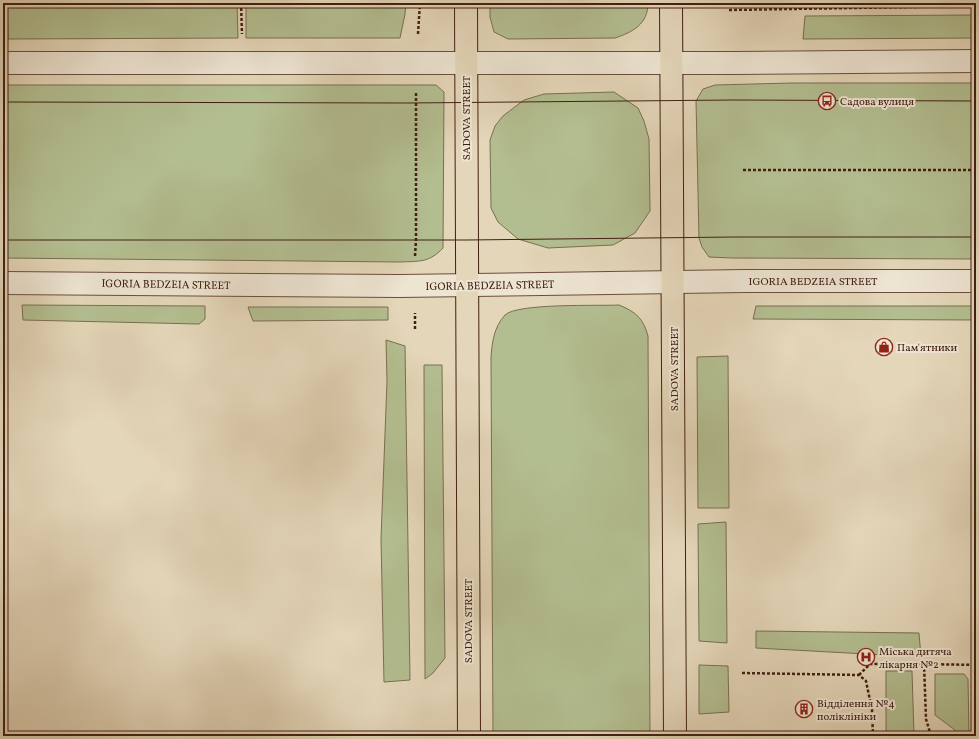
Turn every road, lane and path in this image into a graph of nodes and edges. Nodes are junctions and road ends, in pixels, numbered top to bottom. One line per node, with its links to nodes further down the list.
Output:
1 (4, 3): 11 (path)
2 (241, 3): 10 (path)
3 (420, 3): 13 (path)
4 (466, 3): 14 (main road, SADOVA STREET)
5 (671, 3): 16 (main road, SADOVA STREET)
6 (802, 3): 8 (path)
7 (976, 6): 8 (path)
8 (799, 9): 9 (path)
9 (729, 10)
10 (242, 35)
11 (4, 37)
12 (976, 61): 16 (street)
13 (417, 62): 14 (street); 15 (street); 23 (path)
14 (466, 62): 16 (street); 22 (main road, SADOVA STREET)
15 (3, 63)
16 (671, 63): 20 (main road, SADOVA STREET)
17 (743, 170): 18 (path)
18 (976, 170)
19 (976, 281): 20 (street, IGORIA BEDZEIA STREET)
20 (673, 282): 22 (street, IGORIA BEDZEIA STREET); 30 (main road, SADOVA STREET)
21 (3, 283): 23 (street, IGORIA BEDZEIA STREET)
22 (467, 285): 23 (street, IGORIA BEDZEIA STREET); 29 (main road, SADOVA STREET)
23 (414, 286): 24 (path)
24 (415, 329)
25 (924, 664): 26 (path); 28 (path); 32 (path)
26 (976, 665)
27 (742, 673): 28 (path)
28 (859, 675): 31 (path)
29 (468, 736)
30 (675, 736)
31 (873, 736)
32 (931, 736)

